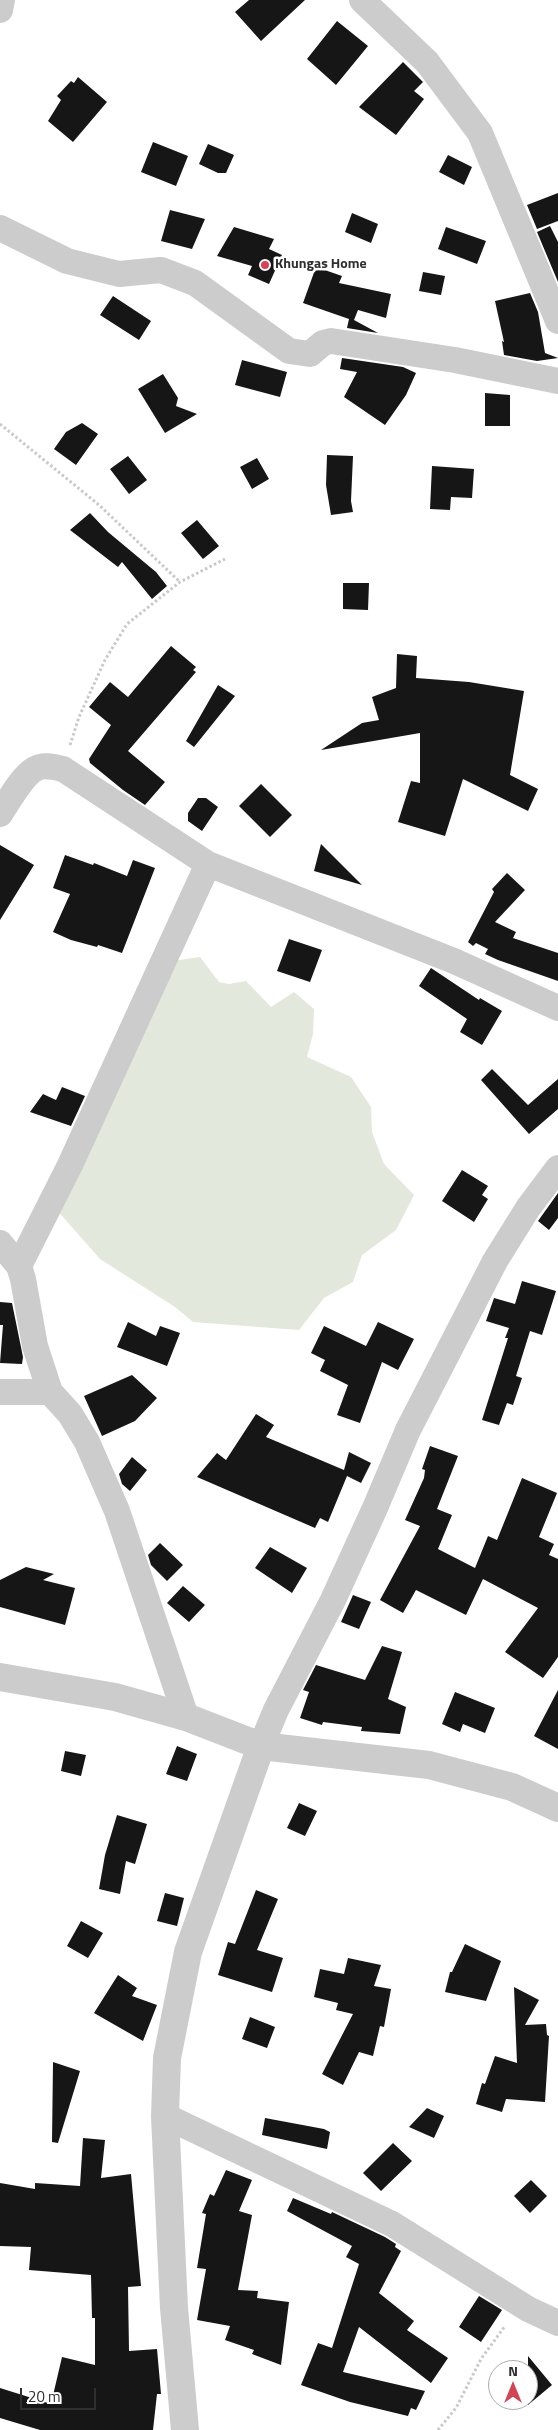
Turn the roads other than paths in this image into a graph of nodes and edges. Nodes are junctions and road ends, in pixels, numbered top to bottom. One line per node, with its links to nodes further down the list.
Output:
1 (2, 0): 3 (street)
2 (362, 0): 5 (street)
3 (0, 10)
4 (0, 228): 6 (street)
5 (558, 321)
6 (558, 381)
7 (0, 814): 8 (street)
8 (208, 864): 9 (street); 12 (street)
9 (558, 1008)
10 (558, 1168): 17 (street)
11 (0, 1243): 12 (street)
12 (19, 1266): 14 (street)
13 (0, 1392): 14 (street)
14 (50, 1392): 16 (street)
15 (0, 1678): 16 (street)
16 (186, 1717): 17 (street)
17 (261, 1746): 18 (street); 19 (street)
18 (558, 1808)
19 (165, 2116): 20 (street); 21 (street)
20 (558, 2324)
21 (185, 2430)

